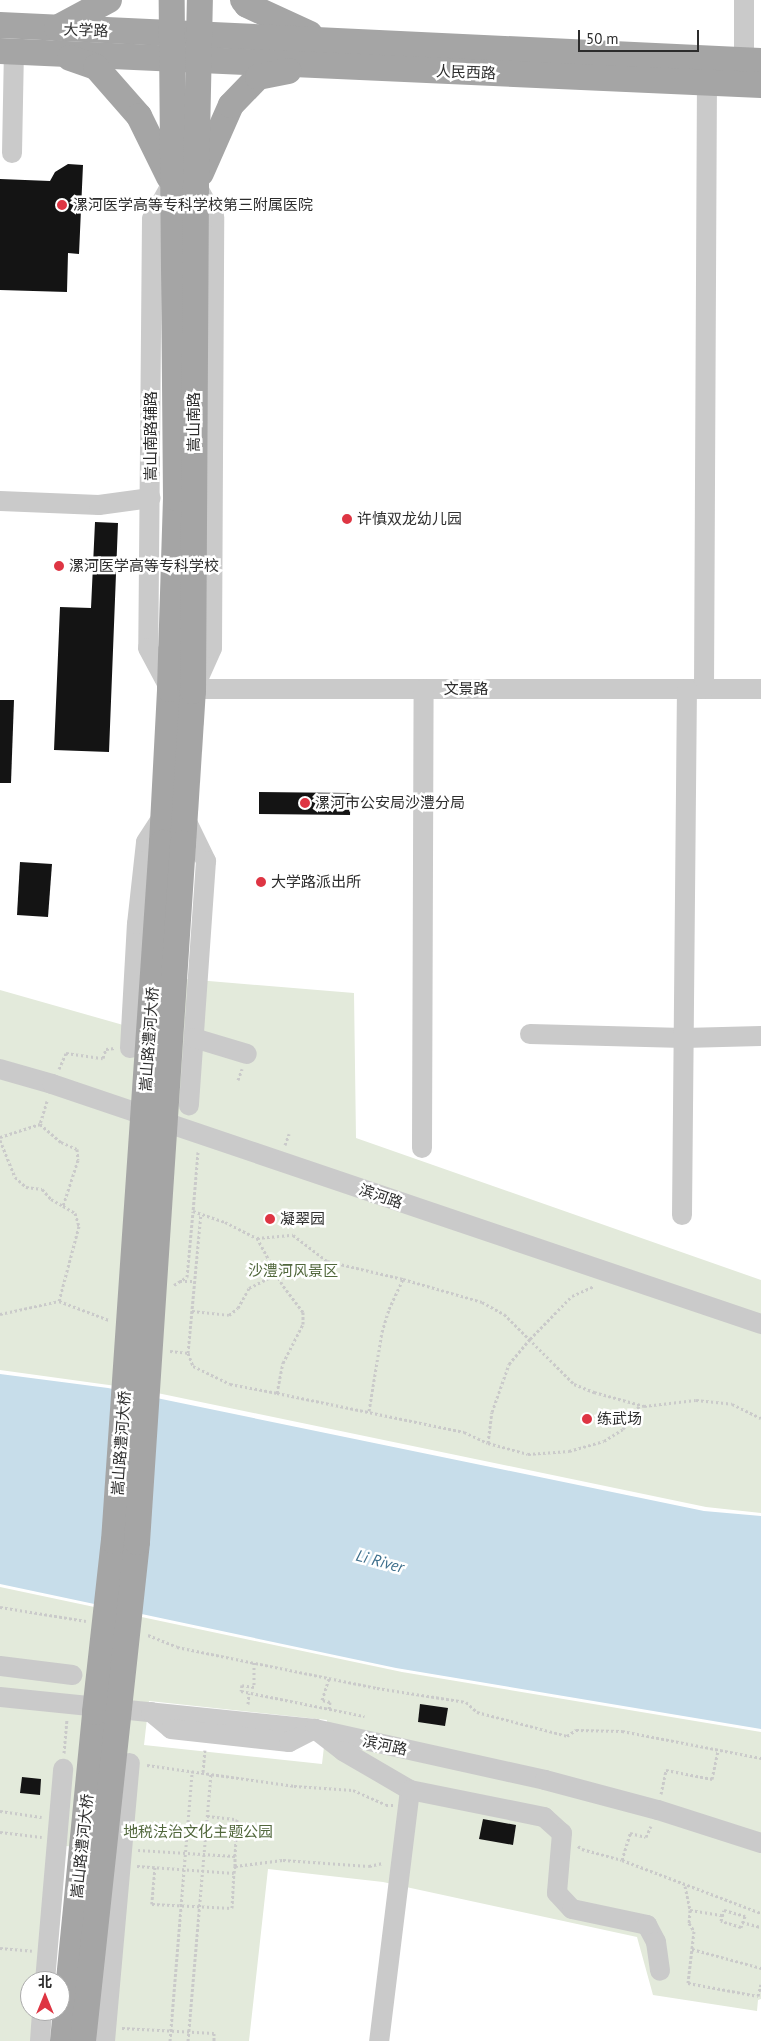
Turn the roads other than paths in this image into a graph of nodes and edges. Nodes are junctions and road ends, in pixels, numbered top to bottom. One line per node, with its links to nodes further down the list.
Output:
1 (109, 0): 10 (main road)
2 (172, 0): 7 (main road, 嵩山南路)
3 (200, 0): 8 (main road, 嵩山南路)
4 (243, 0): 9 (main road)
5 (744, 0): 14 (street)
6 (0, 26): 10 (main road, 大学路)
7 (171, 33): 8 (main road, 人民西路); 10 (main road, 大学路); 12 (main road, 嵩山南路)
8 (200, 34): 9 (main road, 人民西路); 13 (main road, 嵩山南路)
9 (322, 40): 14 (main road, 人民西路)
10 (54, 41): 11 (main road, 大学路); 12 (main road, 大学路); 19 (main road)
11 (7, 51): 18 (street)
12 (171, 60): 13 (main road, 人民西路); 19 (main road, 嵩山南路)
13 (198, 60): 15 (main road, 人民西路); 19 (main road, 嵩山南路)
14 (753, 61)
15 (316, 66): 16 (main road, 人民西路); 19 (main road)
16 (707, 83): 17 (main road, 人民西路); 23 (street)
17 (761, 86)
18 (12, 153)
19 (184, 184): 20 (street, 嵩山南路辅路); 25 (main road, 嵩山南路)
20 (151, 498): 21 (street); 25 (street, 嵩山南路辅路)
21 (0, 501)
22 (424, 689): 23 (street, 文景路); 25 (street, 文景路); 36 (street)
23 (695, 689): 24 (street, 文景路); 31 (street)
24 (761, 689)
25 (182, 690): 26 (main road, 嵩山南路)
26 (174, 817): 27 (main road, 嵩山南路); 30 (street); 32 (street)
27 (172, 844): 55 (main road, 嵩山路澧河大桥, bridge); 56 (main road, 嵩山路澧河大桥, bridge)
28 (530, 1034): 31 (street)
29 (761, 1036): 31 (street)
30 (194, 1038): 33 (street); 35 (street)
31 (684, 1038): 37 (street)
32 (130, 1048)
33 (247, 1054)
34 (0, 1069): 38 (street, 滨河路)
35 (189, 1106)
36 (422, 1148)
37 (682, 1215)
38 (761, 1324)
39 (0, 1666): 40 (street)
40 (24, 1670): 41 (street); 43 (street)
41 (72, 1676)
42 (0, 1697): 43 (street, 滨河路)
43 (21, 1700): 44 (street, 滨河路)
44 (151, 1712): 45 (street, 滨河路); 45 (street)
45 (315, 1729): 48 (street); 49 (street, 滨河路)
46 (130, 1763): 53 (street)
47 (63, 1769): 50 (street)
48 (409, 1797): 51 (street); 57 (street)
49 (761, 1843)
50 (46, 1971)
51 (660, 1971)
52 (41, 2021): 54 (street)
53 (106, 2034)
54 (40, 2041)
55 (63, 2041)
56 (83, 2041)
57 (380, 2041)

